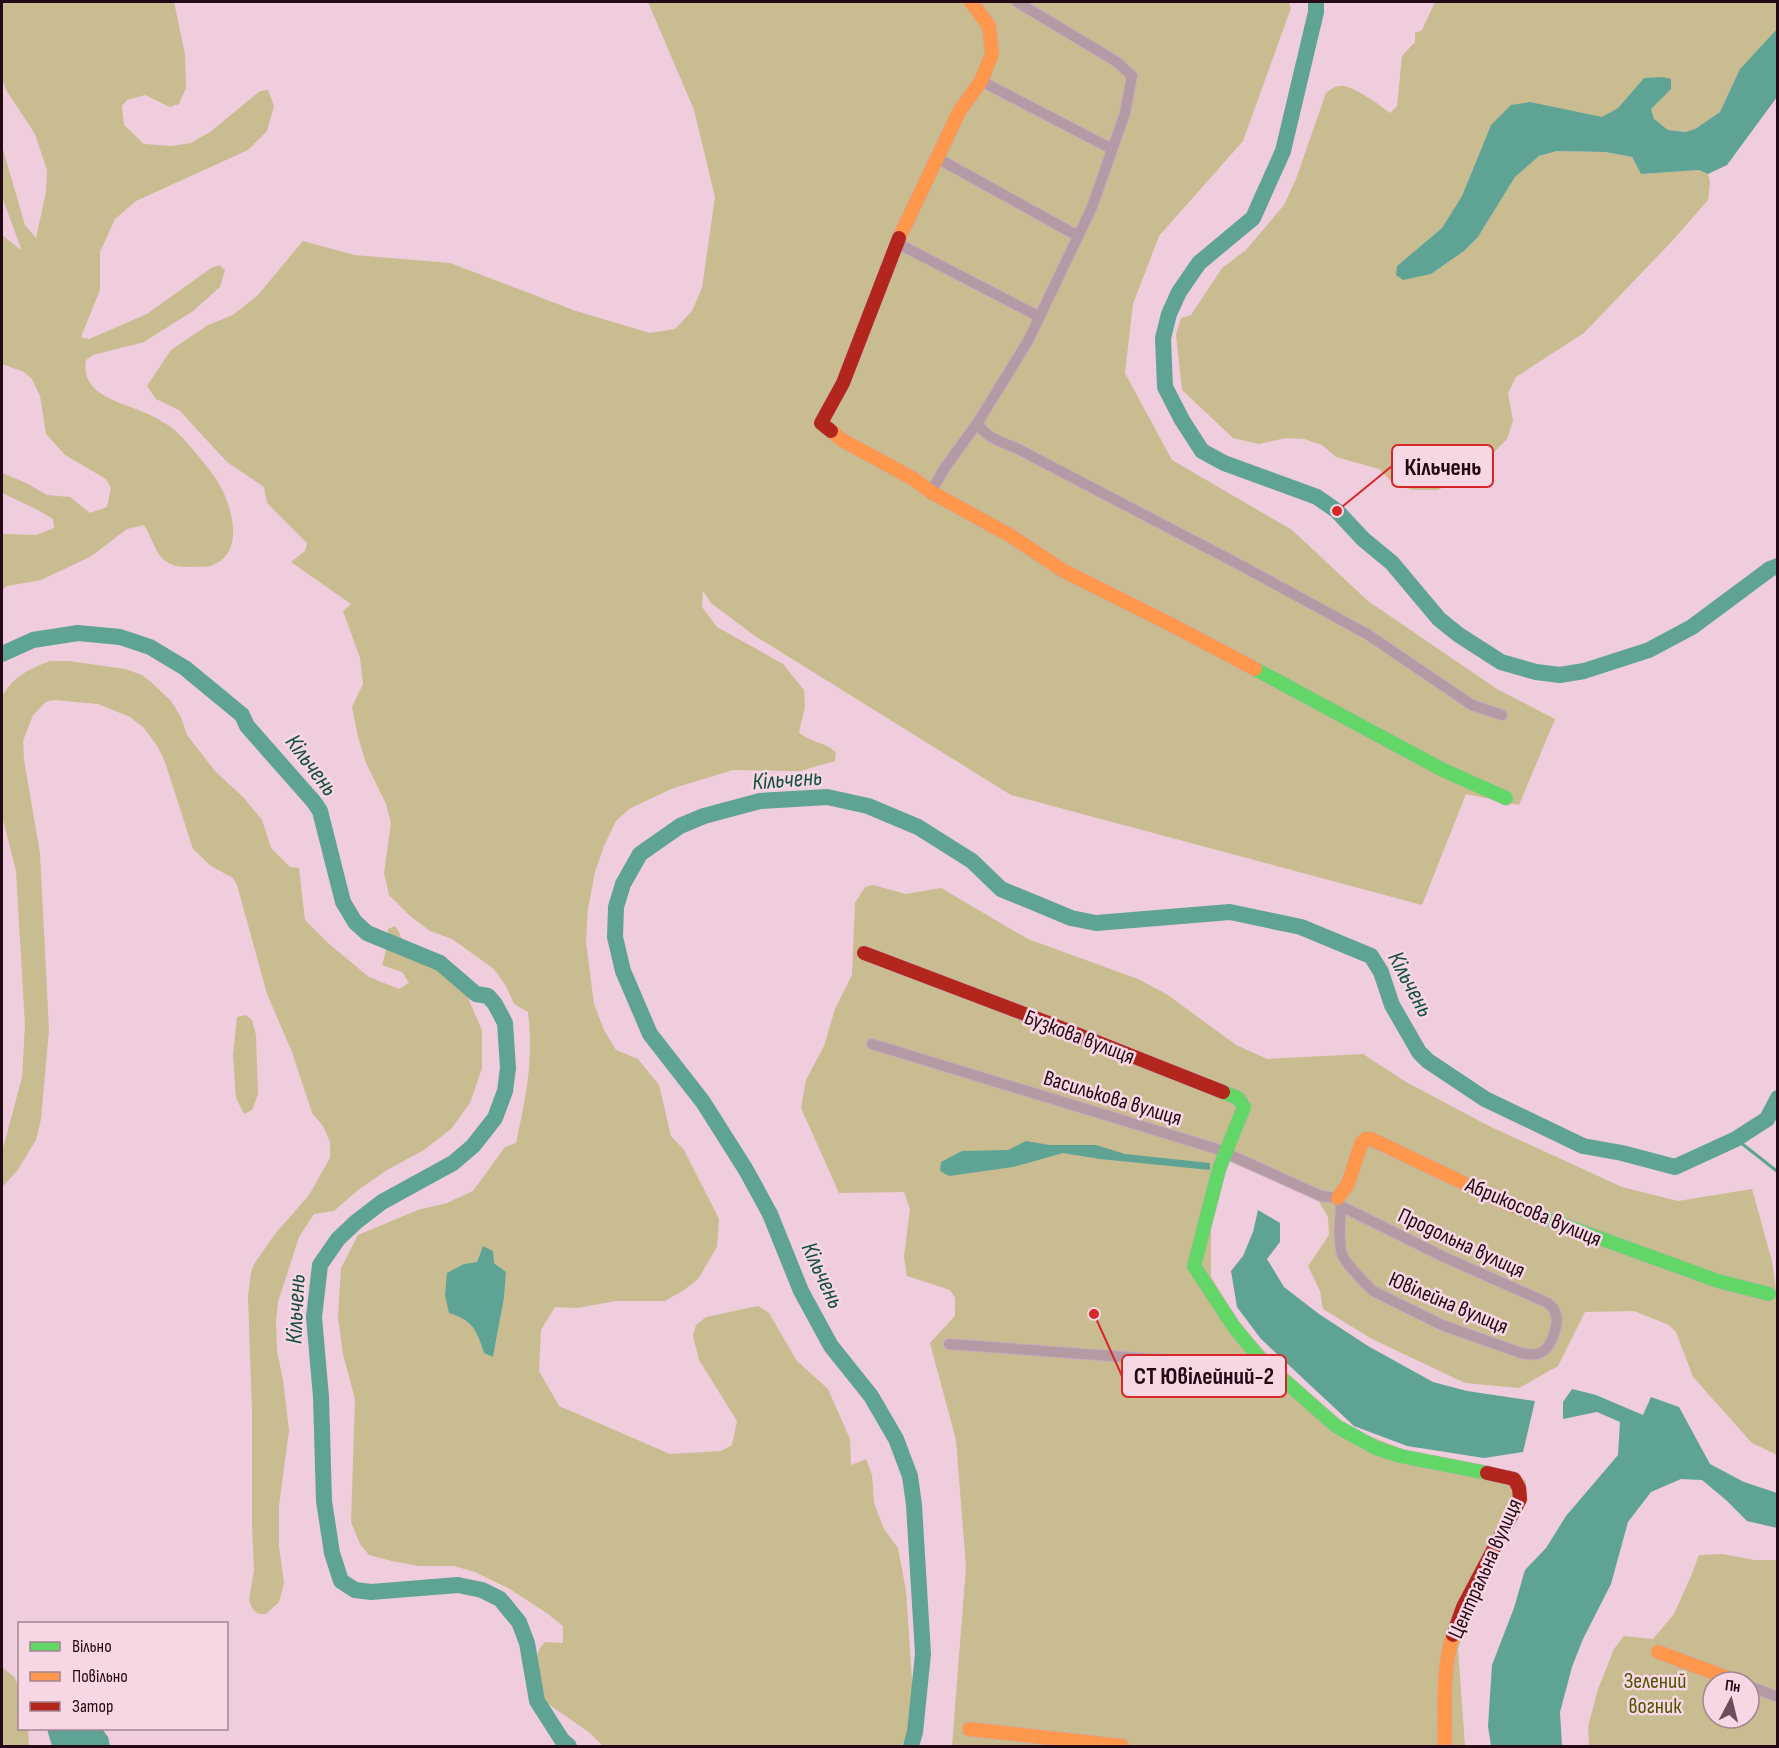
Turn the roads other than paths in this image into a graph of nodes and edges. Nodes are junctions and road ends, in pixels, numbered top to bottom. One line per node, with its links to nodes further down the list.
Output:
1 (971, 2): 3 (street)
2 (1017, 2): 4 (street)
3 (981, 81): 4 (street); 5 (street)
4 (1112, 149): 6 (street)
5 (937, 158): 6 (street); 7 (street)
6 (1078, 236): 8 (street)
7 (897, 243): 8 (street); 10 (street)
8 (1038, 316): 9 (street)
9 (978, 422): 10 (street); 11 (street)
10 (931, 492): 12 (street)
11 (1502, 715)
12 (1506, 798)
13 (864, 953): 15 (street, Бузкова вулиця)
14 (872, 1044): 15 (street, Василькова вулиця)
15 (1226, 1154): 16 (street, Василькова вулиця); 20 (street, Центральна вулиця)
16 (1339, 1202): 17 (street, Абрикосова вулиця); 18 (street, Продольна вулиця); 18 (street, Ювілейна вулиця)
17 (1769, 1294)
18 (1554, 1330)
19 (949, 1344): 20 (street)
20 (1261, 1360): 27 (street, Центральна вулиця)
21 (1658, 1652): 22 (street)
22 (1707, 1670)
23 (1761, 1691): 24 (street)
24 (1778, 1697)
25 (969, 1729): 26 (street)
26 (1122, 1746)
27 (1445, 1746)

